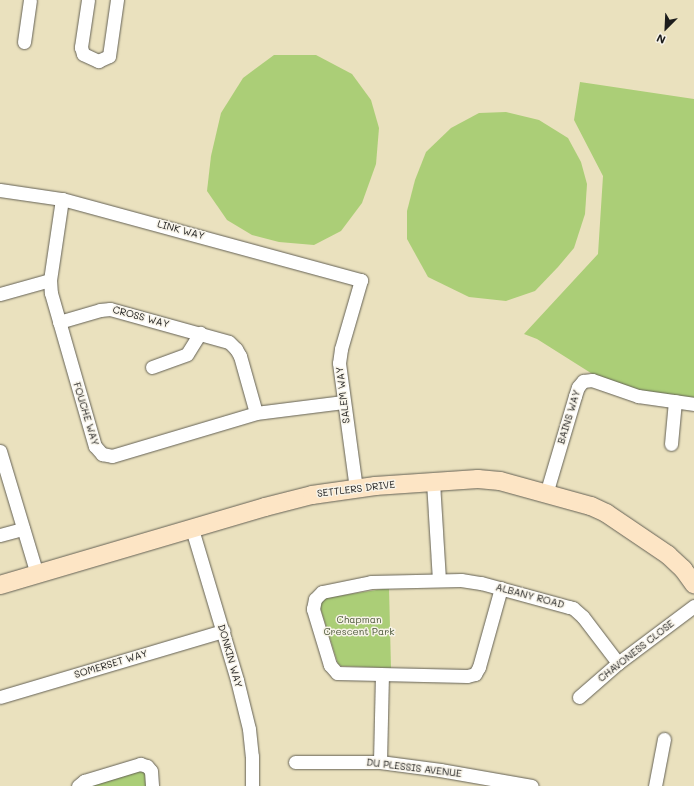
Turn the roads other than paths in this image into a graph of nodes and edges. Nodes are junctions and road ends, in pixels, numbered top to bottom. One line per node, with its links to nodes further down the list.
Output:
1 (30, 0): 4 (street)
2 (88, 0): 3 (street)
3 (117, 0)
4 (24, 42)
5 (0, 190): 6 (street, LINK WAY)
6 (62, 199): 7 (street, FOUCHE WAY); 8 (street, LINK WAY)
7 (50, 280): 9 (street); 10 (street, FOUCHE WAY)
8 (361, 280): 14 (street, SALEM WAY)
9 (0, 294)
10 (59, 322): 11 (street, CROSS WAY); 16 (street, FOUCHE WAY)
11 (200, 333): 12 (street); 16 (street, CROSS WAY)
12 (152, 367)
13 (675, 401): 15 (street, BAINS WAY); 17 (street); 22 (street, BAINS WAY)
14 (343, 402): 16 (street, FOUCHE WAY); 21 (street, SALEM WAY)
15 (694, 404)
16 (256, 413)
17 (671, 444)
18 (0, 452): 19 (street)
19 (2, 468): 23 (street)
20 (433, 482): 21 (street, SETTLERS DRIVE); 22 (street, SETTLERS DRIVE); 27 (street)
21 (356, 488): 24 (street, SETTLERS DRIVE)
22 (546, 494): 28 (street, SETTLERS DRIVE)
23 (23, 528): 25 (street); 26 (street)
24 (192, 529): 26 (street, SETTLERS DRIVE); 32 (street, DONKIN WAY)
25 (0, 535)
26 (37, 574): 29 (street, SETTLERS DRIVE)
27 (439, 580): 30 (street, ALBANY ROAD); 34 (street, ALBANY ROAD)
28 (694, 584)
29 (0, 585)
30 (501, 588): 33 (street, ALBANY ROAD); 34 (street)
31 (694, 606): 33 (street, CHAVONESS CLOSE)
32 (223, 632): 35 (street, SOMERSET WAY); 42 (street, DONKIN WAY)
33 (618, 663): 36 (street, CHAVONESS CLOSE)
34 (382, 675): 39 (street)
35 (0, 697)
36 (579, 697)
37 (664, 739): 44 (street)
38 (295, 762): 39 (street, DU PLESSIS AVENUE)
39 (380, 762): 43 (street, DU PLESSIS AVENUE)
40 (78, 786): 41 (street)
41 (152, 786)
42 (252, 786)
43 (532, 786)
44 (655, 786)

